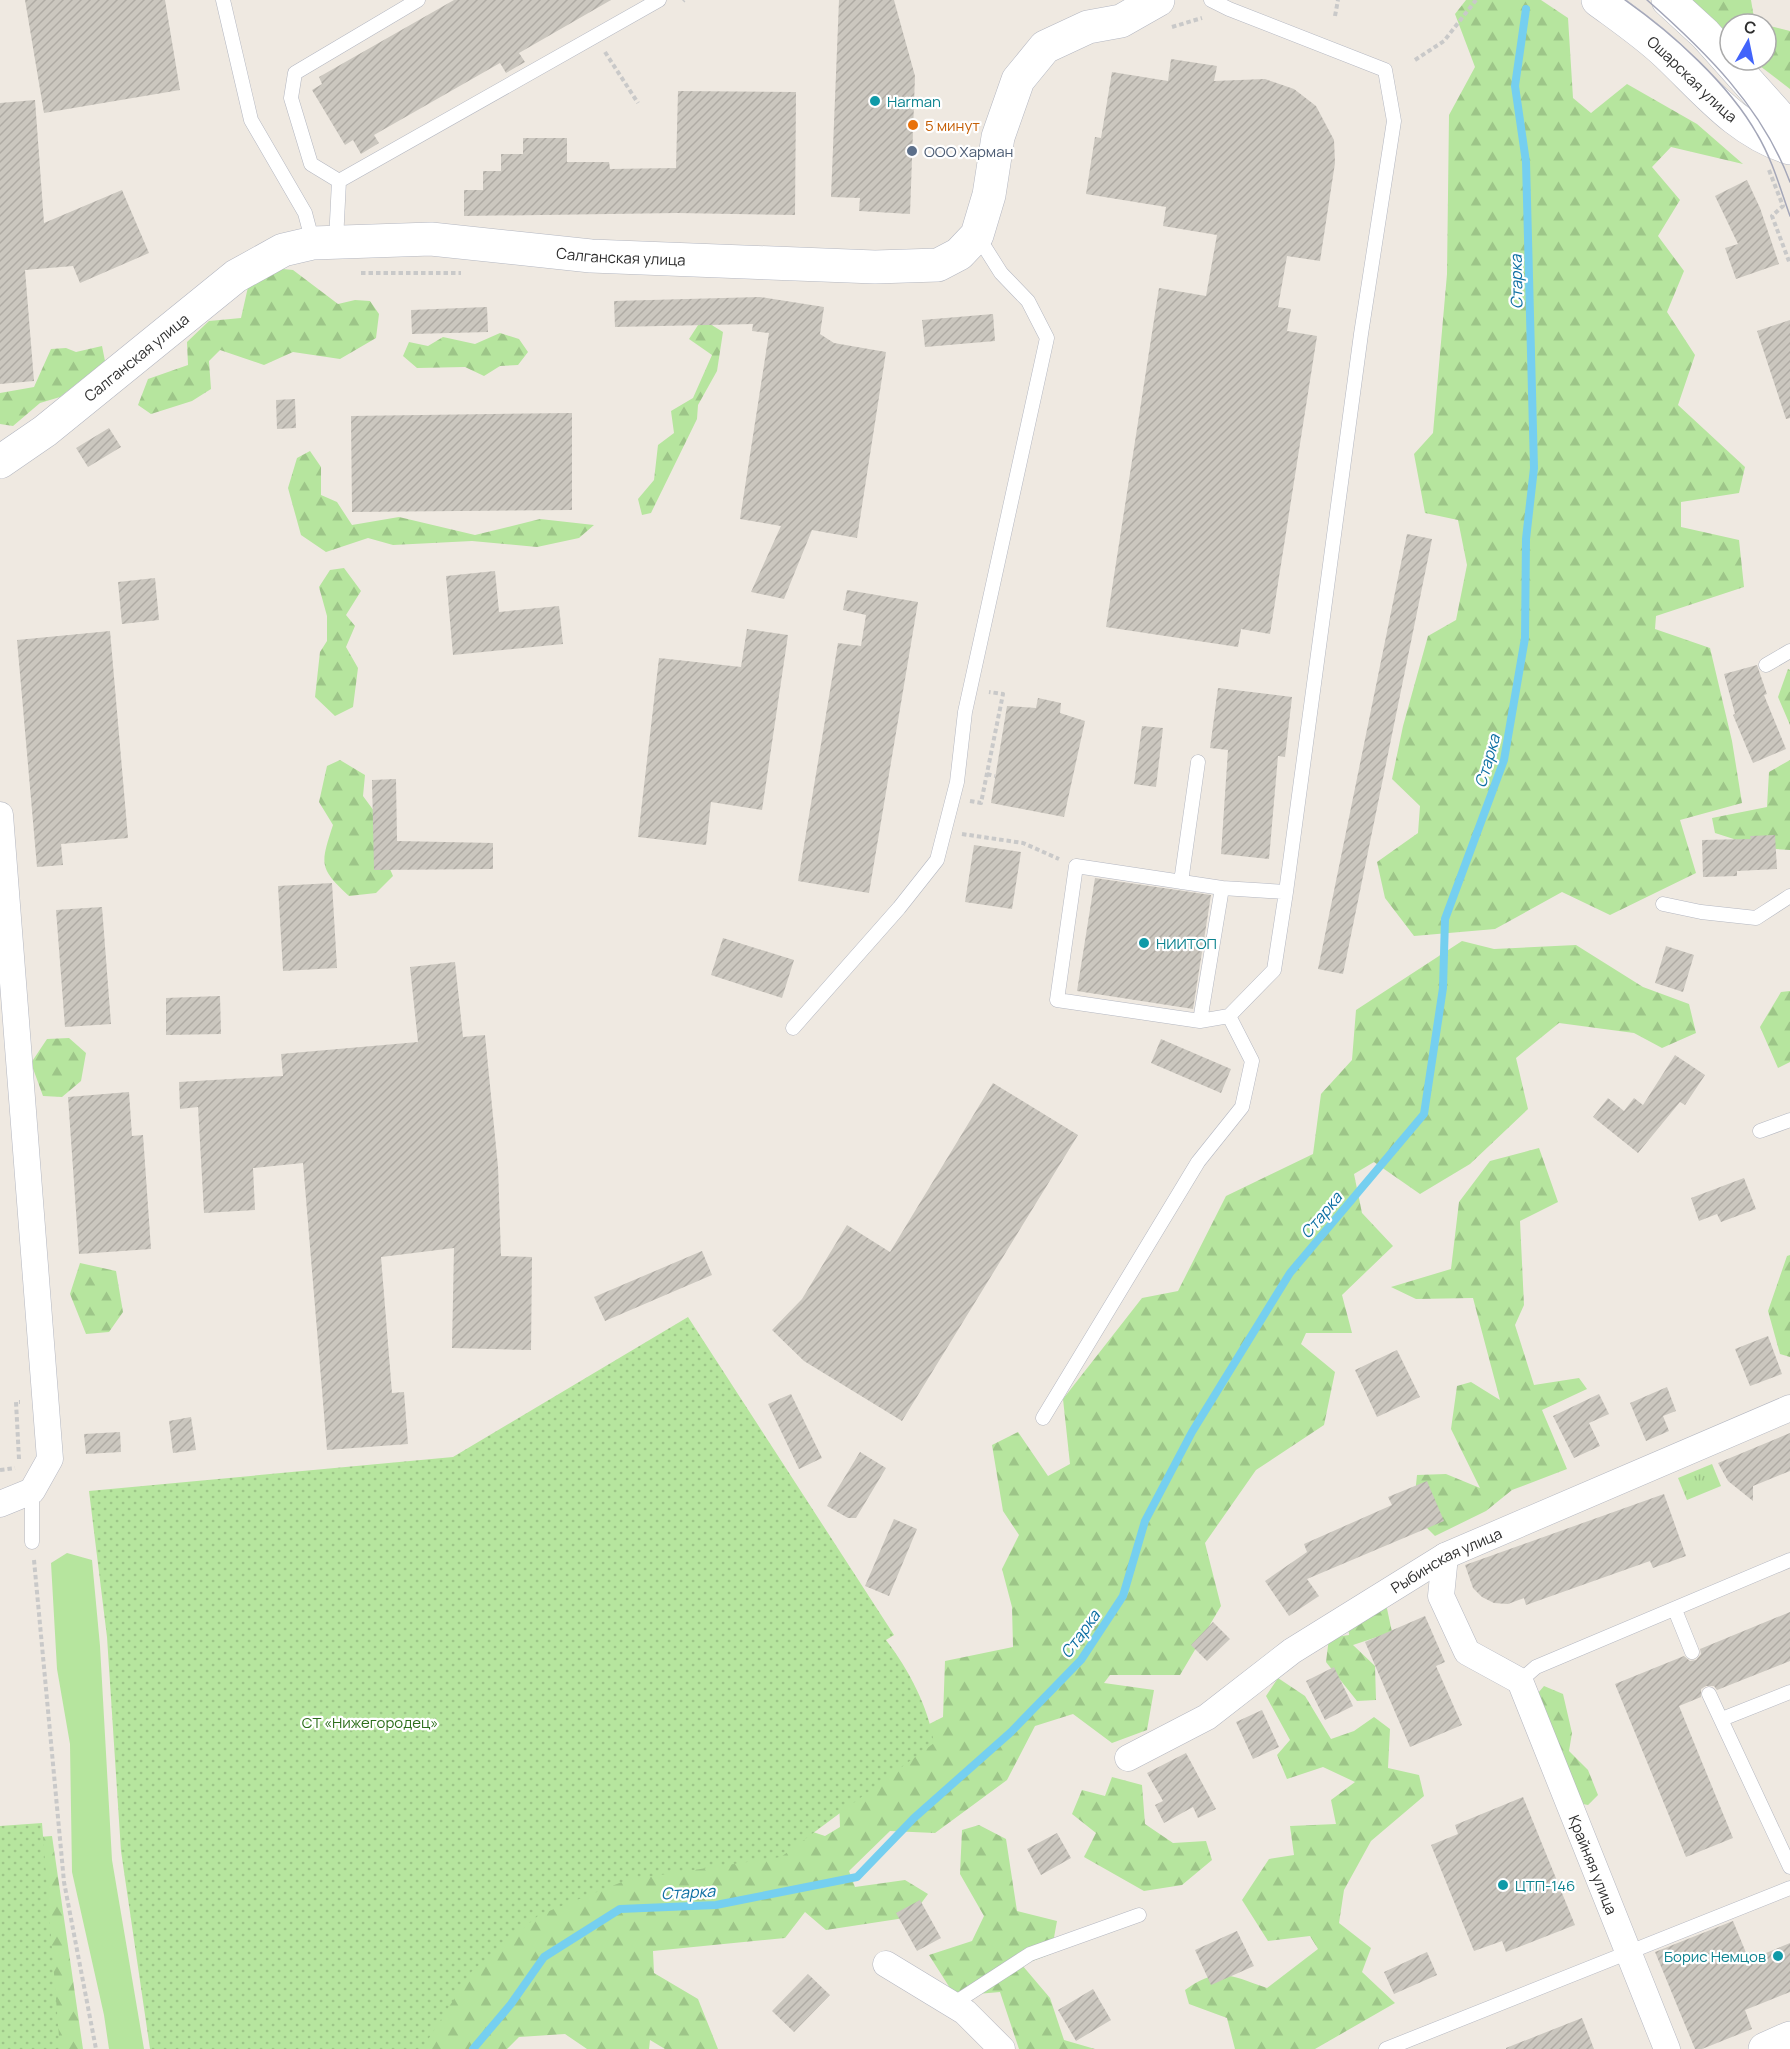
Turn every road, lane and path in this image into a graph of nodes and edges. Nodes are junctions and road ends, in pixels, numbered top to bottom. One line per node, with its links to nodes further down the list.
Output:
1 (418, 0): 16 (lane)
2 (659, 0): 16 (lane)
3 (1158, 0): 17 (street, Салганская улица)
4 (1211, 0): 35 (lane)
5 (1338, 0): 10 (path)
6 (1476, 0): 12 (path)
7 (1598, 0): 15 (street, Ошарская улица)
8 (1668, 0): 14 (street)
9 (225, 1): 18 (lane)
10 (1335, 16)
11 (601, 47): 13 (path)
12 (1415, 60)
13 (638, 103)
14 (1790, 129)
15 (1778, 156): 19 (path)
16 (339, 181): 18 (lane)
17 (977, 235): 18 (street, Салганская улица); 25 (lane)
18 (324, 242): 22 (street, Салганская улица)
19 (1790, 264)
20 (354, 272): 21 (path)
21 (466, 273)
22 (3, 464)
23 (1790, 651): 24 (lane)
24 (1766, 665)
25 (970, 689): 27 (path); 29 (lane)
26 (1198, 762): 33 (lane)
27 (987, 774): 28 (path); 29 (path)
28 (995, 776)
29 (954, 797): 40 (lane)
30 (0, 815): 47 (street)
31 (985, 837): 32 (path)
32 (1076, 866): 33 (lane); 39 (lane)
33 (1181, 882): 34 (lane)
34 (1222, 888): 35 (lane); 39 (lane)
35 (1286, 892): 38 (lane)
36 (1790, 896): 37 (lane)
37 (1664, 904)
38 (1229, 1016): 39 (lane); 45 (lane)
39 (1200, 1021)
40 (793, 1028)
41 (1790, 1120): 42 (lane)
42 (1760, 1131)
43 (16, 1402): 46 (path)
44 (1790, 1408): 50 (street, Рыбинская улица)
45 (1043, 1418)
46 (0, 1470)
47 (32, 1491): 48 (street); 49 (lane)
48 (0, 1504)
49 (32, 1542): 66 (path)
50 (1445, 1556): 54 (street); 58 (street, Рыбинская улица)
51 (1790, 1560): 52 (lane)
52 (1675, 1610): 53 (lane); 54 (lane)
53 (1692, 1652)
54 (1520, 1681): 62 (street, Крайняя улица)
55 (1790, 1692): 57 (lane)
56 (1709, 1694): 57 (lane)
57 (1722, 1719): 59 (lane)
58 (1128, 1758)
59 (1790, 1867)
60 (1790, 1888): 62 (lane)
61 (1139, 1915): 64 (lane)
62 (1629, 1953): 68 (lane); 69 (street, Крайняя улица)
63 (886, 1964): 64 (street)
64 (952, 2004): 67 (street)
65 (1790, 2038): 70 (street)
66 (96, 2049)
67 (1002, 2049)
68 (1386, 2049)
69 (1667, 2049)
70 (1765, 2049)

